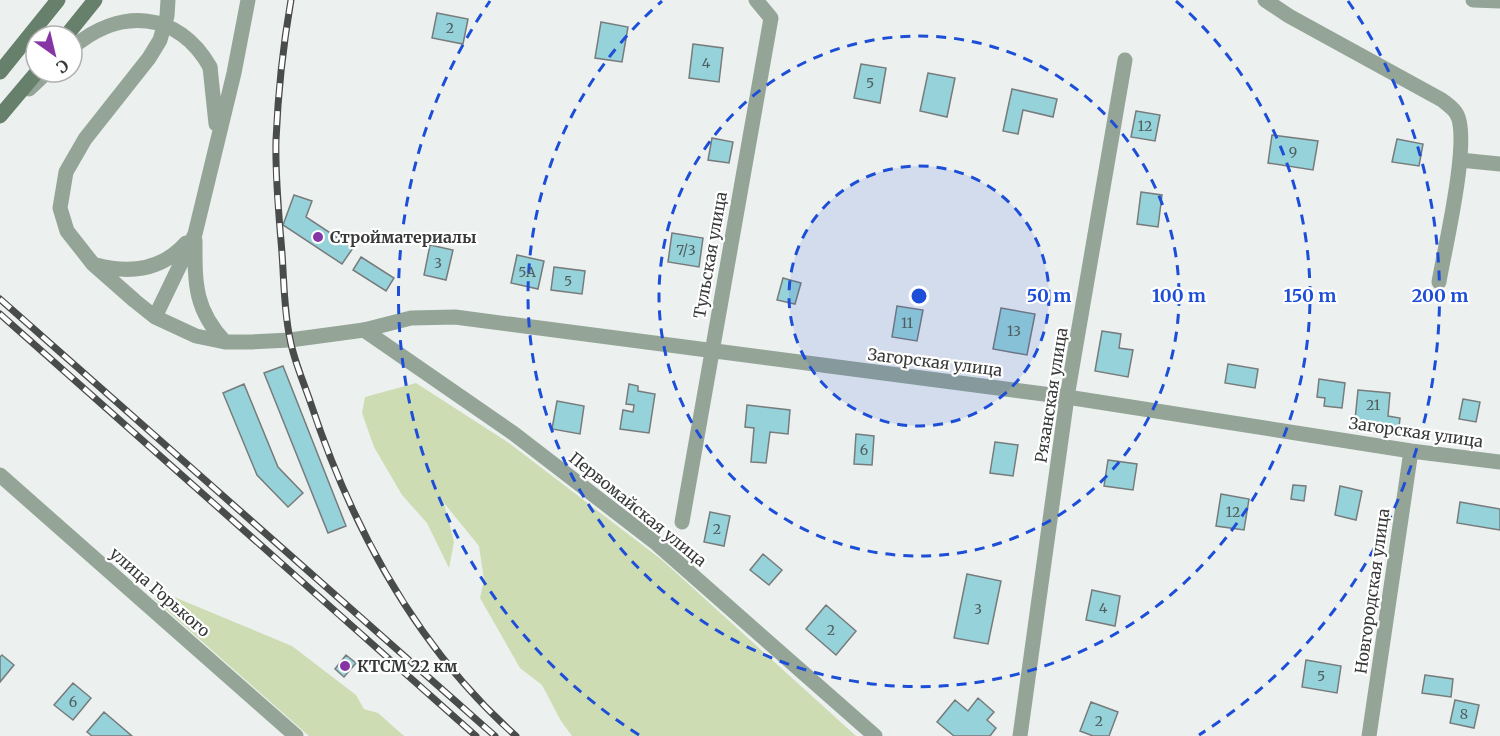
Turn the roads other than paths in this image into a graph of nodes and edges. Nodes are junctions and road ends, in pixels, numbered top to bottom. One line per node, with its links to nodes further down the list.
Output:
1 (58, 0): 12 (main road)
2 (95, 0): 9 (main road)
3 (168, 0): 20 (street, Загорская улица)
4 (248, 0): 16 (street)
5 (756, 0): 25 (street, Тульская улица)
6 (1265, 0): 17 (street)
7 (1473, 0): 8 (street)
8 (1500, 1)
9 (76, 24)
10 (84, 38): 16 (street, bridge)
11 (1125, 60): 26 (street, Рязанская улица)
12 (0, 72)
13 (27, 84): 15 (main road)
14 (35, 84): 15 (street)
15 (0, 118)
16 (217, 137): 19 (street)
17 (1460, 160): 18 (street); 21 (street)
18 (1500, 164)
19 (195, 234): 20 (street); 22 (street); 24 (street)
20 (93, 264): 22 (street, Загорская улица)
21 (1439, 282)
22 (155, 317): 24 (street, Загорская улица)
23 (364, 330): 24 (street, Загорская улица); 25 (street, Загорская улица); 32 (street, Первомайская улица)
24 (225, 342)
25 (711, 352): 26 (street, Загорская улица); 30 (street, Тульская улица)
26 (1067, 397): 27 (street, Загорская улица); 33 (street, Рязанская улица)
27 (1411, 452): 28 (street, Загорская улица); 34 (street, Новгородская улица)
28 (1500, 462)
29 (0, 475): 31 (street, улица Горького)
30 (682, 522)
31 (296, 736)
32 (875, 736)
33 (1020, 736)
34 (1369, 736)

